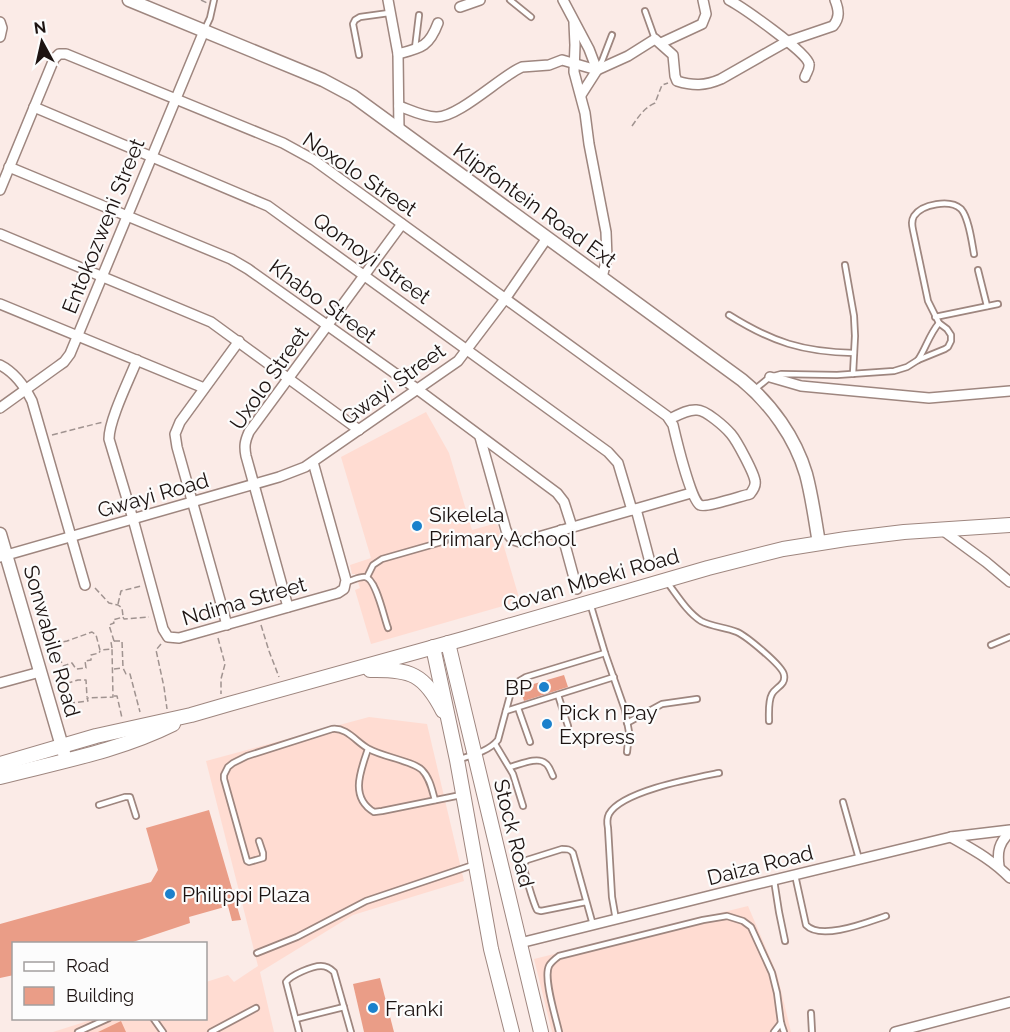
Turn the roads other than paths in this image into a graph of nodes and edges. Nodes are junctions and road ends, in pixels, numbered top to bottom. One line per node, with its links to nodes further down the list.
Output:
1 (129, 0): 18 (street, Klipfontein Road Ext)
2 (214, 0): 18 (lane)
3 (390, 0): 12 (street)
4 (480, 0): 10 (street)
5 (510, 0): 14 (lane)
6 (563, 0): 15 (street)
7 (703, 0): 21 (street)
8 (729, 0): 22 (street)
9 (835, 0): 22 (street)
10 (460, 7)
11 (645, 11): 21 (lane)
12 (389, 13): 24 (street); 25 (lane)
13 (419, 15): 23 (lane)
14 (531, 17)
15 (574, 21): 26 (street); 27 (street)
16 (0, 22): 20 (street)
17 (438, 23): 23 (street)
18 (204, 31): 30 (street, Entokozweni Street); 33 (street, Klipfontein Road Ext)
19 (612, 35): 27 (lane)
20 (0, 37)
21 (658, 41): 22 (street); 27 (street)
22 (786, 42): 28 (street)
23 (415, 50): 24 (street)
24 (398, 54): 31 (street)
25 (359, 55)
26 (573, 63): 27 (street); 29 (street); 31 (street)
27 (597, 70): 29 (street)
28 (805, 77)
29 (581, 95): 46 (street)
30 (176, 99): 32 (street, Noxolo Street); 34 (street, Entokozweni Street); 38 (street, Noxolo Street)
31 (399, 106): 33 (street)
32 (34, 107): 34 (street, Qomoyi Street); 35 (street, Noxolo Street)
33 (399, 131): 40 (street, Klipfontein Road Ext)
34 (151, 157): 37 (street, Entokozweni Street); 44 (street, Qomoyi Street)
35 (9, 167): 36 (street, Noxolo Street); 37 (street, Khabo Street)
36 (0, 190)
37 (127, 215): 45 (street, Entokozweni Street); 54 (street, Khabo Street)
38 (402, 224): 44 (street, Uxolo Street); 47 (street, Noxolo Street)
39 (0, 234): 45 (street)
40 (547, 238): 46 (street, Klipfontein Road Ext); 47 (street, Gwayi Street)
41 (974, 254): 52 (lane)
42 (845, 265): 58 (lane)
43 (978, 270): 50 (lane)
44 (364, 275): 54 (street, Uxolo Street); 57 (street, Qomoyi Street)
45 (102, 276): 55 (street, Entokozweni Street); 56 (street)
46 (602, 277): 68 (street, Klipfontein Road Ext)
47 (505, 299): 57 (street, Gwayi Street); 71 (street, Noxolo Street)
48 (0, 304): 55 (street)
49 (998, 304): 50 (lane)
50 (987, 306): 52 (lane)
51 (729, 315): 58 (lane)
52 (935, 317): 53 (lane)
53 (939, 323): 60 (lane); 60 (lane)
54 (327, 326): 64 (street, Uxolo Street); 66 (street, Khabo Street)
55 (78, 335): 59 (street); 67 (street, Entokozweni Street)
56 (239, 341): 64 (street); 65 (street)
57 (468, 349): 66 (street, Gwayi Street); 78 (street, Qomoyi Street)
58 (854, 353): 62 (lane)
59 (137, 360): 65 (street); 79 (street, Ndima Street)
60 (918, 360): 62 (lane)
61 (0, 365): 67 (street)
62 (853, 374): 63 (lane)
63 (770, 377): 68 (lane); 69 (street)
64 (289, 378): 72 (street); 75 (street, Uxolo Street)
65 (204, 388): 77 (street)
66 (417, 389): 72 (street, Gwayi Street); 73 (street, Khabo Street)
67 (25, 390): 70 (street, Entokozweni Street); 85 (street)
68 (754, 390): 87 (street, Klipfontein Road Ext)
69 (1010, 391)
70 (0, 408)
71 (670, 419): 76 (street); 76 (street)
72 (359, 430): 74 (street, Gwayi Street)
73 (480, 436): 81 (street, Khabo Street); 83 (street)
74 (313, 462): 75 (street, Gwayi Road); 92 (street)
75 (253, 485): 77 (street, Gwayi Road); 97 (street, Uxolo Street)
76 (691, 493): 78 (street)
77 (193, 502): 79 (street, Gwayi Road); 98 (street)
78 (634, 509): 81 (street); 89 (street, Qomoyi Street)
79 (133, 519): 85 (street, Gwayi Road); 98 (street, Ndima Street)
80 (1010, 525): 82 (main road, Govan Mbeki Road)
81 (572, 527): 83 (street)
82 (941, 529): 87 (main road, Govan Mbeki Road); 93 (street)
83 (561, 530): 95 (street)
84 (0, 534): 88 (street, Sonwabile Road)
85 (71, 537): 88 (street, Gwayi Road); 94 (street)
86 (445, 540): 90 (lane)
87 (819, 543): 91 (main road, Govan Mbeki Road)
88 (3, 556): 105 (street, Sonwabile Road)
89 (651, 566)
90 (367, 577): 92 (lane); 99 (lane)
91 (665, 580): 96 (main road, Govan Mbeki Road); 114 (lane)
92 (346, 582): 97 (street, Ndima Street)
93 (1010, 582)
94 (85, 585)
95 (577, 589)
96 (590, 603): 101 (main road, Govan Mbeki Road); 104 (lane)
97 (288, 607): 98 (street, Ndima Street)
98 (227, 625)
99 (388, 628)
100 (1010, 637): 102 (lane)
101 (447, 644): 103 (main road, Govan Mbeki Road); 123 (main road, Stock Road)
102 (991, 645)
103 (433, 647): 106 (main road, Govan Mbeki Road); 117 (main road, Stock Road)
104 (604, 653): 107 (lane); 112 (lane)
105 (39, 668): 108 (street); 122 (street, Sonwabile Road)
106 (353, 669): 113 (main road, Govan Mbeki Road); 117 (main road)
107 (614, 677): 109 (lane); 115 (lane)
108 (0, 683)
109 (558, 695): 111 (lane); 116 (lane)
110 (697, 699): 115 (lane)
111 (518, 708): 112 (lane); 118 (lane)
112 (506, 711): 119 (lane)
113 (191, 714): 122 (main road, Govan Mbeki Road); 122 (main road, Govan Mbeki Road)
114 (769, 722)
115 (627, 723): 121 (lane)
116 (568, 726)
117 (452, 730): 124 (main road, Stock Road)
118 (530, 742)
119 (495, 744): 123 (lane); 126 (lane)
120 (368, 749): 131 (lane); 131 (lane); 138 (lane)
121 (627, 752)
122 (64, 753): 125 (main road, Govan Mbeki Road); 129 (main road, Govan Mbeki Road)
123 (473, 755): 124 (lane); 150 (main road, Stock Road)
124 (457, 760): 130 (main road, Stock Road)
125 (0, 764)
126 (510, 767): 128 (lane); 134 (lane)
127 (719, 773): 147 (lane)
128 (553, 776)
129 (0, 777)
130 (464, 795): 131 (lane); 140 (main road, Stock Road)
131 (435, 800)
132 (843, 802): 139 (lane)
133 (99, 805): 135 (lane)
134 (523, 806)
135 (136, 816)
136 (1010, 831): 137 (street, Daiza Road); 141 (street)
137 (951, 837): 139 (street, Daiza Road); 141 (street)
138 (259, 841)
139 (859, 859): 142 (street, Daiza Road)
140 (476, 864): 151 (lane); 163 (main road, Stock Road)
141 (999, 866): 143 (street)
142 (795, 874): 144 (street, Daiza Road); 146 (lane)
143 (1010, 878)
144 (774, 880): 147 (street, Daiza Road); 149 (lane)
145 (586, 902): 145 (lane); 148 (lane)
146 (886, 916)
147 (616, 920): 148 (street, Daiza Road)
148 (593, 925): 150 (street, Daiza Road)
149 (786, 940)
150 (520, 943): 164 (main road, Stock Road)
151 (257, 953)
152 (1010, 1002): 169 (street)
153 (344, 1007): 156 (lane); 156 (lane); 162 (lane)
154 (256, 1008): 160 (lane)
155 (811, 1013): 168 (lane)
156 (296, 1019): 161 (lane)
157 (105, 1020): 159 (lane)
158 (781, 1023): 165 (lane); 166 (lane); 167 (lane)
159 (78, 1032)
160 (211, 1032)
161 (299, 1032)
162 (351, 1032)
163 (512, 1032)
164 (541, 1032)
165 (559, 1032)
166 (774, 1032)
167 (784, 1032)
168 (812, 1032)
169 (895, 1032)

